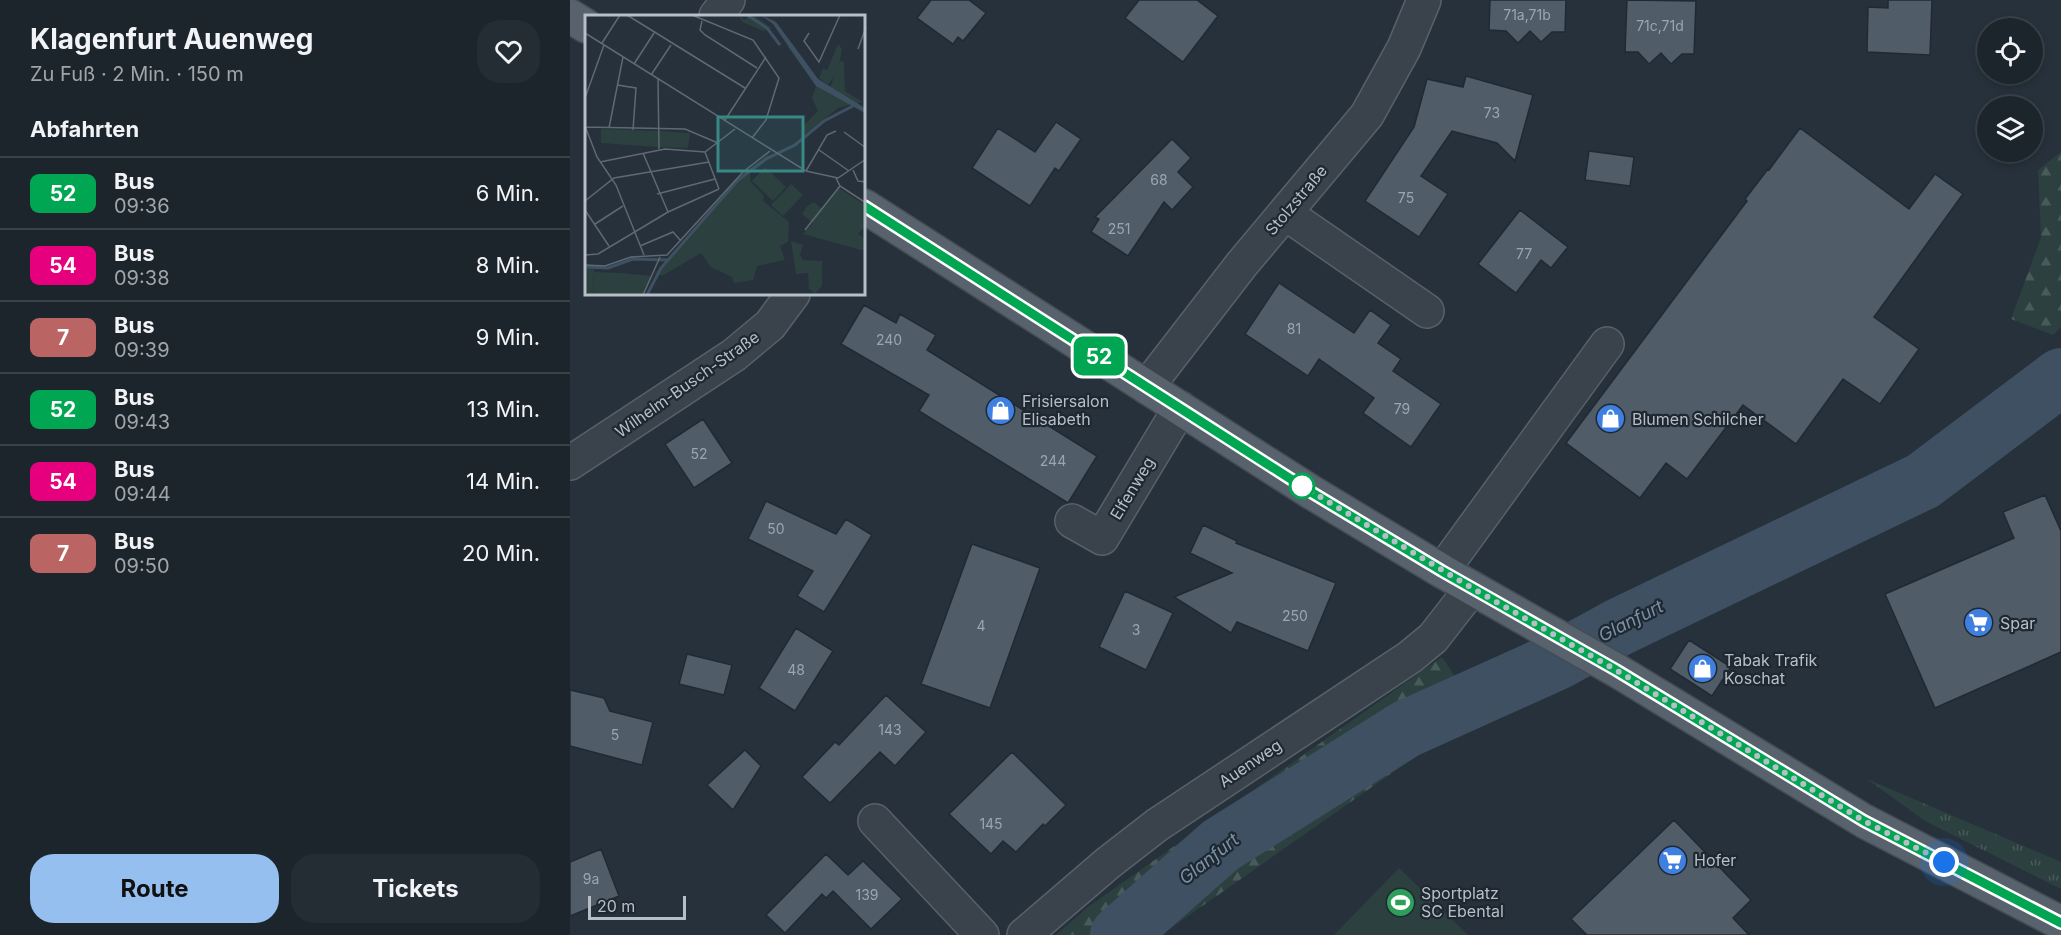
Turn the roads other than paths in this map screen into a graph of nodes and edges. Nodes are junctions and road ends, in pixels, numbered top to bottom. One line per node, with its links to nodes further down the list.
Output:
1 (728, 0): 3 (street)
2 (1424, 0): 7 (street, Stolzstraße)
3 (717, 15)
4 (570, 16): 5 (main road)
5 (585, 25)
6 (866, 207): 11 (main road)
7 (1285, 213): 9 (street); 11 (street, Stolzstraße)
8 (792, 296): 13 (street, Wilhelm-Busch-Straße)
9 (1426, 311)
10 (1607, 344): 15 (street)
11 (1148, 387): 12 (main road)
12 (1180, 408): 14 (street, Elfenweg); 15 (main road)
13 (572, 459)
14 (1071, 521)
15 (1442, 571): 16 (main road)
16 (1472, 588): 18 (main road); 20 (street, Auenweg)
17 (875, 821): 19 (street)
18 (2061, 923)
19 (982, 935)
20 (1024, 935)

